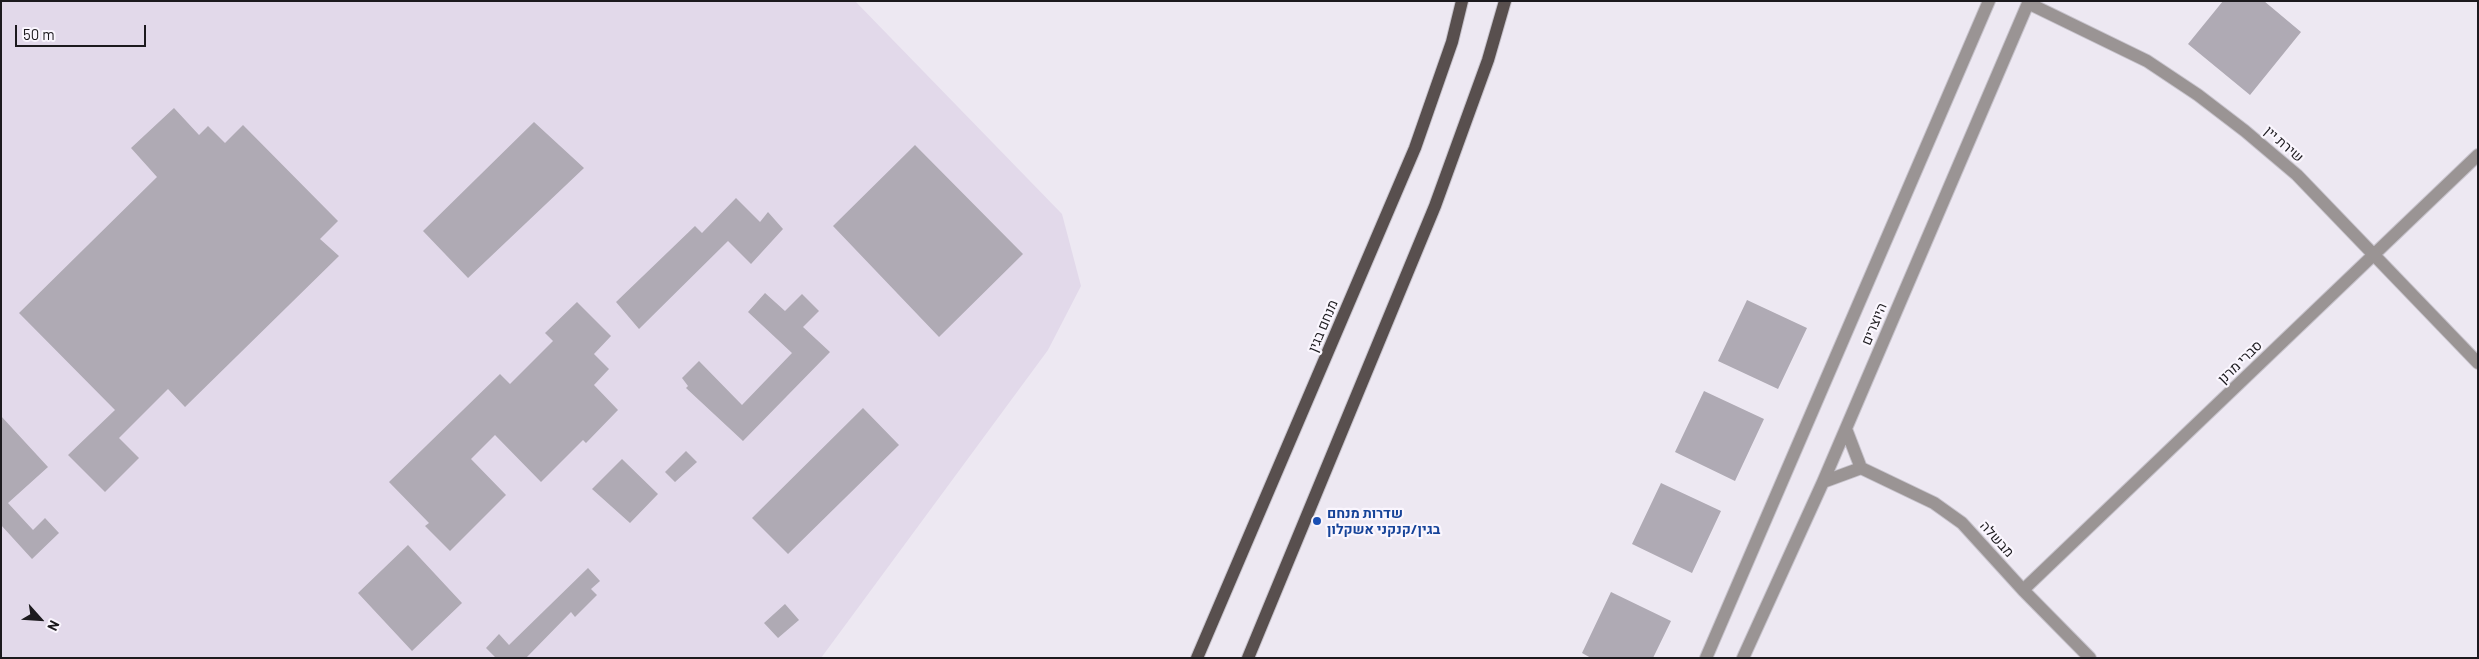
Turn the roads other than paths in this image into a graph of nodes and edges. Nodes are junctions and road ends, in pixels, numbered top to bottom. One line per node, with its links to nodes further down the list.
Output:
1 (1462, 1): 13 (main road, מנחם בגין)
2 (1505, 1): 12 (main road)
3 (1989, 1): 16 (street, היוצרים)
4 (2029, 2): 6 (street, שירת יין); 8 (street, היוצרים)
5 (2478, 155): 6 (street, סברי מרנן)
6 (2374, 255): 7 (street, שירת יין); 11 (street, סברי מרנן)
7 (2478, 363)
8 (1846, 429): 9 (street); 10 (street, היוצרים)
9 (1861, 468): 10 (street); 11 (street, מבשלה)
10 (1823, 482): 17 (street, היוצרים)
11 (2023, 590): 18 (street, מבשלה)
12 (1260, 630): 14 (main road); 15 (main road)
13 (1197, 658)
14 (1248, 658)
15 (1257, 658)
16 (1706, 658)
17 (1743, 658)
18 (2090, 658)

